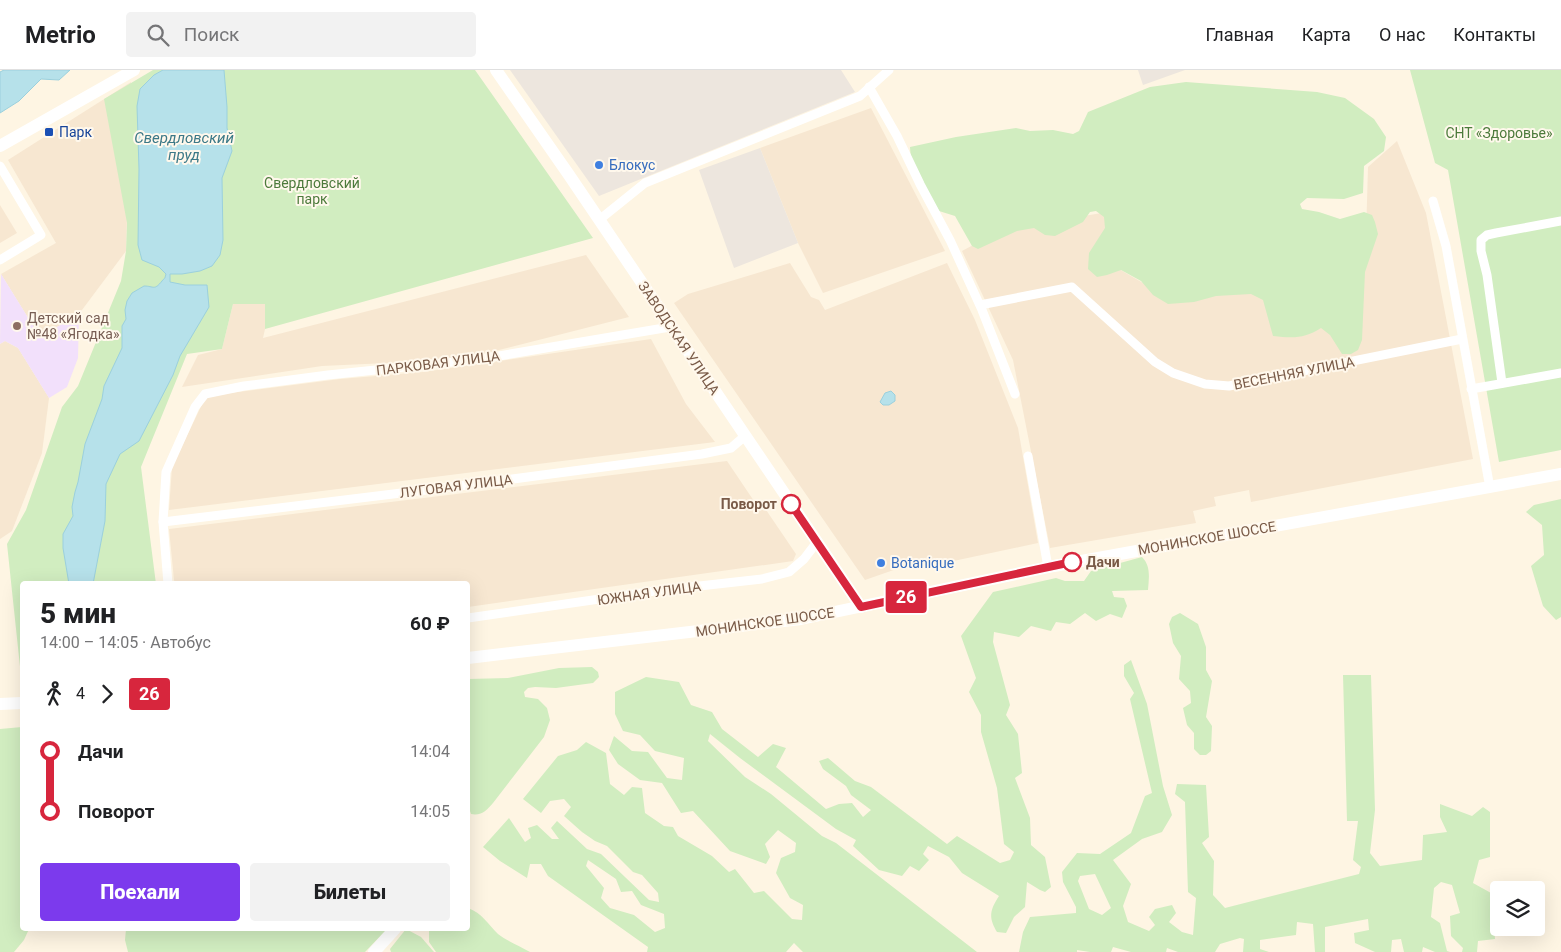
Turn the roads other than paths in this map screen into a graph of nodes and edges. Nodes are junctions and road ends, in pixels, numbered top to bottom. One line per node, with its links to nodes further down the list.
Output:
1 (134, 70): 5 (main road)
2 (496, 70): 8 (main road, ЗАВОДСКАЯ УЛИЦА)
3 (889, 70): 4 (street)
4 (870, 87): 8 (street); 11 (street)
5 (0, 146)
6 (0, 166): 10 (street)
7 (1434, 201): 13 (street)
8 (599, 220): 12 (main road, ЗАВОДСКАЯ УЛИЦА)
9 (1561, 221): 15 (street)
10 (0, 260)
11 (980, 305): 13 (street, ВЕСЕННЯЯ УЛИЦА); 17 (street)
12 (670, 327): 18 (main road, ЗАВОДСКАЯ УЛИЦА); 22 (street, ПАРКОВАЯ УЛИЦА)
13 (1462, 339): 16 (street)
14 (1561, 373): 15 (street)
15 (1502, 383): 16 (street)
16 (1470, 389): 21 (street)
17 (1015, 394)
18 (745, 436): 22 (street, ЛУГОВАЯ УЛИЦА); 23 (main road, ЗАВОДСКАЯ УЛИЦА)
19 (1028, 456): 24 (street)
20 (1561, 474): 21 (main road, МОНИНСКОЕ ШОССЕ)
21 (1490, 488): 24 (main road, МОНИНСКОЕ ШОССЕ)
22 (163, 522): 25 (street)
23 (817, 542): 26 (main road, ЗАВОДСКАЯ УЛИЦА); 27 (street, ЮЖНАЯ УЛИЦА)
24 (1048, 567): 26 (main road, МОНИНСКОЕ ШОССЕ)
25 (168, 581)
26 (861, 607): 28 (main road, МОНИНСКОЕ ШОССЕ)
27 (470, 618)
28 (470, 658)
29 (20, 703): 30 (main road)
30 (0, 704)
31 (393, 931): 32 (main road)
32 (374, 952)

